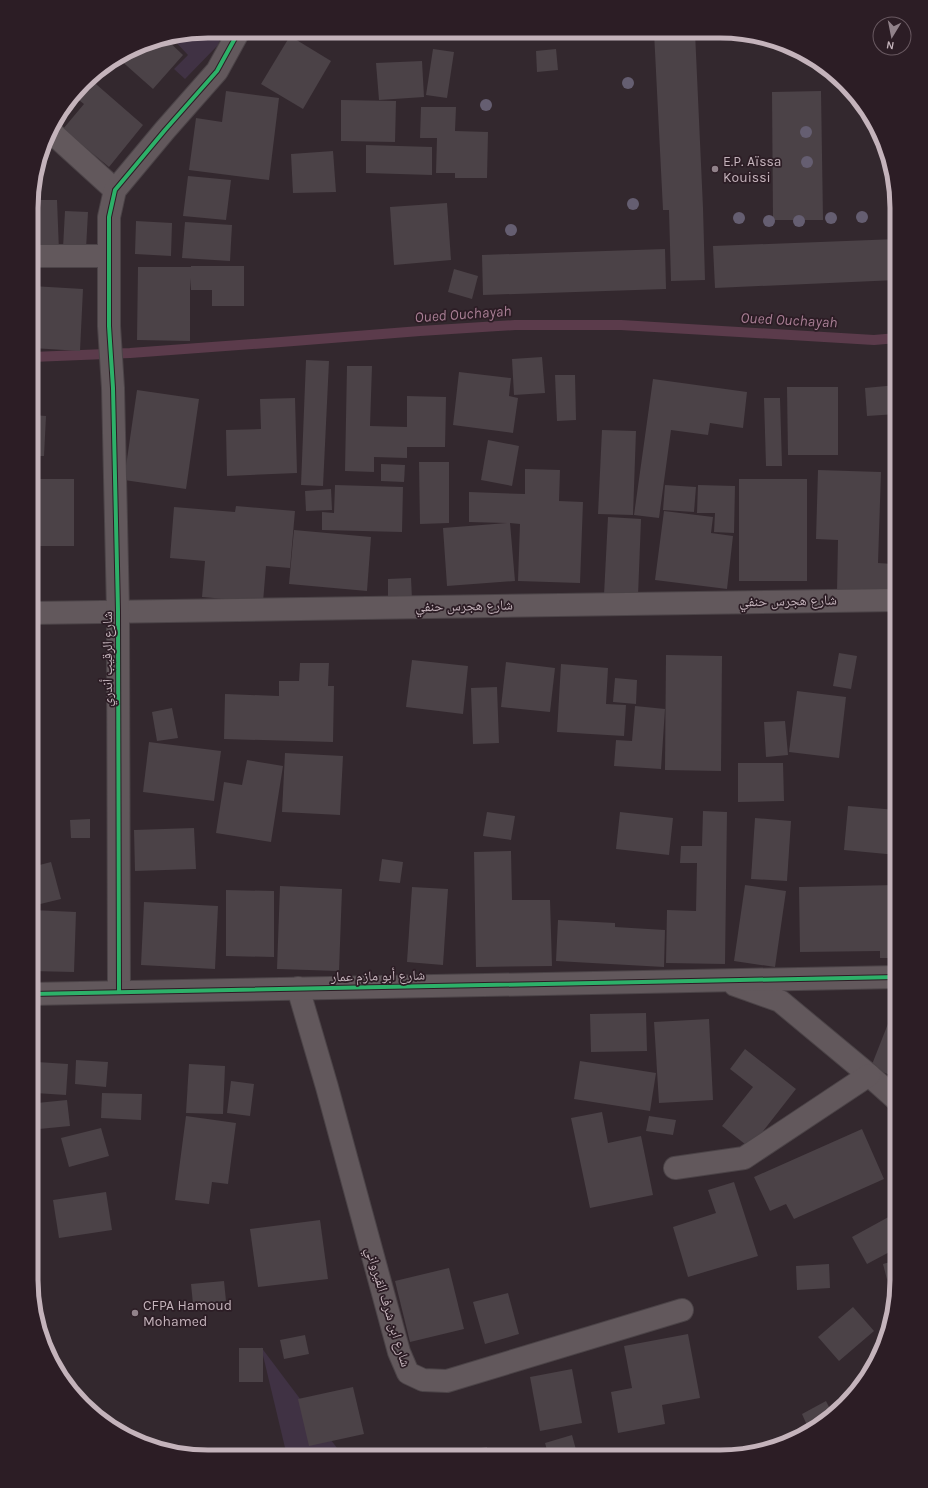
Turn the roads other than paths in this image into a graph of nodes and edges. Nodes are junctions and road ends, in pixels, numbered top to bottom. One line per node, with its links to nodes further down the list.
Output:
1 (235, 38): 3 (street)
2 (55, 135): 3 (street)
3 (115, 190): 5 (street, شارع الرقيب أندري)
4 (38, 256): 5 (street)
5 (108, 256): 7 (street, شارع الرقيب أندري)
6 (890, 600): 7 (street, شارع هجرس حنفي)
7 (118, 611): 8 (street, شارع هجرس حنفي); 12 (street, شارع الرقيب أندري)
8 (38, 613)
9 (890, 977): 10 (street, شارع أبو مازم عمار)
10 (725, 981): 11 (street, شارع أبو مازم عمار); 14 (street)
11 (298, 988): 12 (street, شارع أبو مازم عمار); 17 (street, شارع ابن شرف القيرواني)
12 (119, 992): 13 (street, شارع أبو مازم عمار)
13 (38, 994)
14 (868, 1075): 15 (street); 16 (street)
15 (890, 1094)
16 (675, 1168)
17 (682, 1310)

